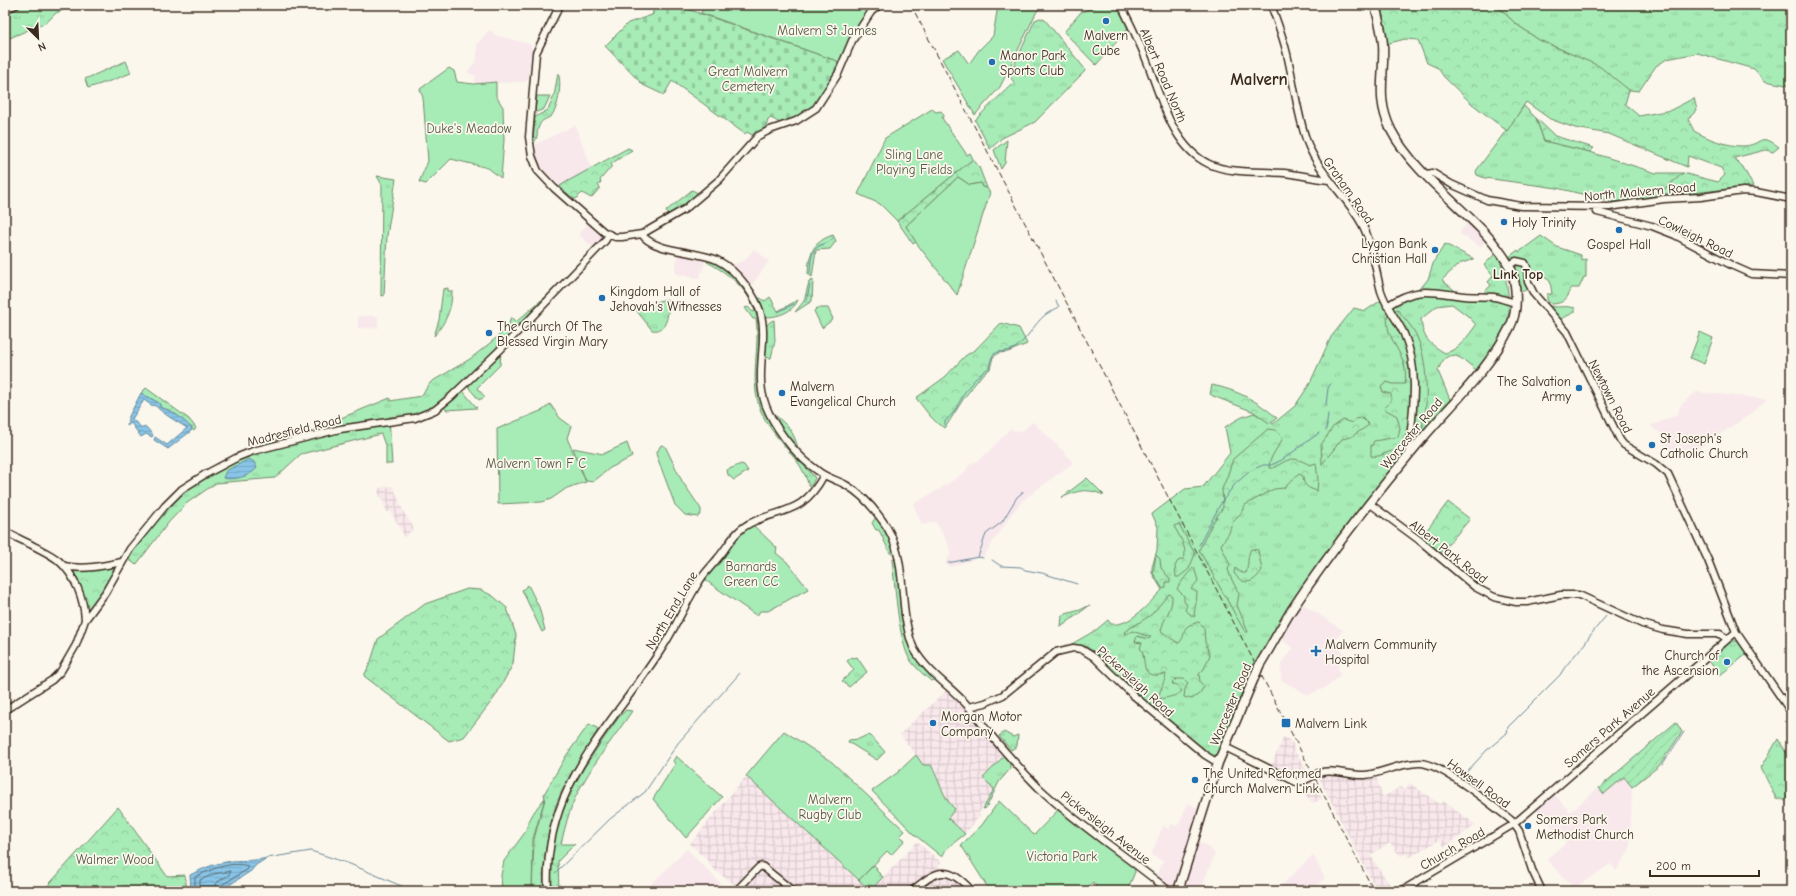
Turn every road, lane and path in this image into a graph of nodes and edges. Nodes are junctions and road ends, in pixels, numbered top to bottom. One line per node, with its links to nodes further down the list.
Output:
1 (16, 5): 7 (street)
2 (560, 5): 12 (street)
3 (879, 5): 13 (street)
4 (1121, 5): 9 (street, Albert Road North)
5 (1271, 5): 9 (street, Graham Road)
6 (1374, 5): 8 (highway, Worcester Road)
7 (5, 9)
8 (1426, 174): 11 (street, North Malvern Road); 14 (highway, Worcester Road)
9 (1329, 180): 17 (street, Graham Road)
10 (1791, 199): 11 (street, North Malvern Road)
11 (1595, 207): 15 (street, Cowleigh Road)
12 (609, 234): 13 (street); 22 (street, Madresfield Road)
13 (642, 234): 19 (street)
14 (1508, 265): 16 (highway, Worcester Road); 25 (street, Newtown Road)
15 (1791, 276)
16 (1515, 302): 17 (street); 18 (highway, Worcester Road)
17 (1387, 306): 18 (street, Graham Road)
18 (1408, 456): 20 (highway, Worcester Road)
19 (824, 475): 27 (street); 33 (street, North End Lane)
20 (1369, 503): 26 (street, Albert Park Road); 30 (highway, Worcester Road)
21 (5, 531): 23 (street)
22 (122, 562): 23 (street); 24 (street, Madresfield Road)
23 (64, 566): 24 (street)
24 (85, 620): 28 (street, Madresfield Road)
25 (1736, 632): 26 (street, Somers Park Avenue); 29 (street)
26 (1727, 640): 32 (street, Somers Park Avenue)
27 (969, 707): 31 (street, Pickersleigh Road); 38 (street, Pickersleigh Avenue)
28 (5, 710)
29 (1791, 712)
30 (1225, 747): 31 (highway, Worcester Road); 32 (street, Howsell Road, bridge)
31 (1218, 763): 39 (highway, Worcester Road)
32 (1514, 824): 40 (street, Church Road); 41 (street)
33 (548, 891)
34 (736, 891): 35 (street)
35 (793, 891)
36 (912, 891): 37 (street)
37 (972, 891)
38 (1169, 891)
39 (1178, 891)
40 (1401, 891)
41 (1542, 891)

